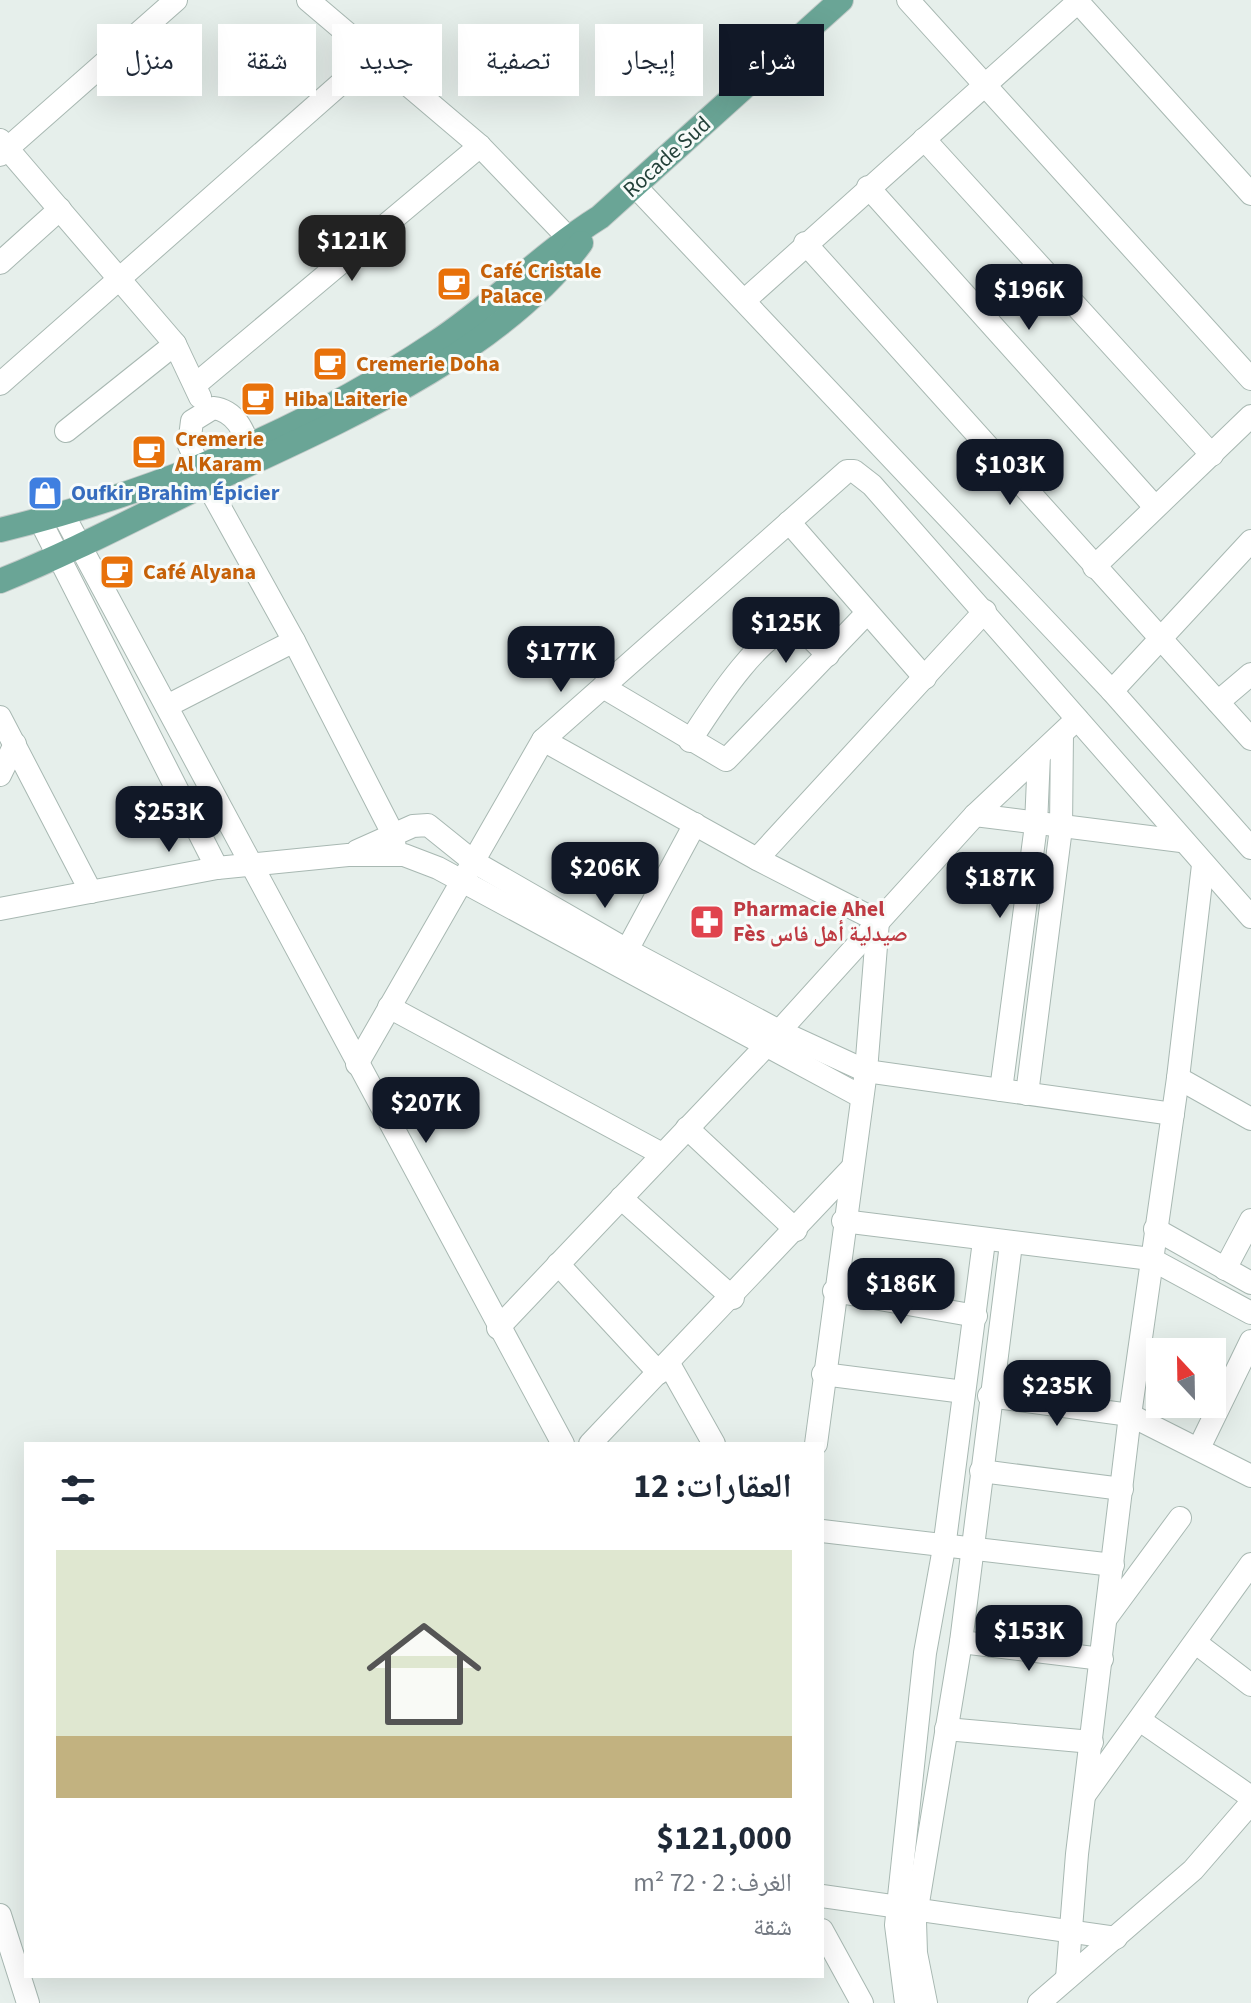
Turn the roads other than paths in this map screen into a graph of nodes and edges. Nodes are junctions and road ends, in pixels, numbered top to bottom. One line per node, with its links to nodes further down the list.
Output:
1 (176, 0): 12 (street)
2 (308, 0): 6 (street)
3 (908, 0): 7 (street)
4 (1079, 1): 7 (street); 15 (street)
5 (830, 4): 13 (main road, Rocade Sud)
6 (335, 24)
7 (986, 84): 10 (street); 23 (street)
8 (332, 91): 20 (street)
9 (420, 96): 11 (street)
10 (924, 139): 14 (street); 30 (street)
11 (480, 146): 17 (street); 25 (street)
12 (3, 148): 16 (street)
13 (635, 186): 17 (main road, Rocade Sud); 21 (street)
14 (868, 187): 18 (street); 32 (street)
15 (1251, 194)
16 (60, 209): 19 (street); 20 (street)
17 (573, 243): 29 (main road, Rocade Sud)
18 (805, 243): 21 (street); 38 (street)
19 (0, 263)
20 (119, 279): 22 (street); 24 (street)
21 (745, 300): 48 (street)
22 (175, 344): 25 (street); 28 (street)
23 (1251, 379)
24 (0, 384)
25 (195, 385): 26 (street)
26 (205, 410): 29 (street); 31 (street)
27 (1251, 416): 30 (street)
28 (66, 431)
29 (252, 453): 31 (main road, Rocade Sud)
30 (1212, 455): 32 (street)
31 (203, 474): 33 (main road); 37 (main road); 43 (street)
32 (1155, 507): 38 (street)
33 (52, 517): 35 (main road); 37 (street)
34 (789, 522): 40 (street); 41 (street); 47 (street)
35 (0, 530)
36 (1251, 541): 42 (street)
37 (70, 552): 39 (main road); 50 (street); 70 (street)
38 (1094, 567): 42 (street)
39 (0, 581)
40 (985, 611): 46 (street); 52 (street)
41 (867, 613): 44 (street); 46 (street)
42 (1160, 640): 48 (street); 49 (street)
43 (294, 641): 50 (street); 64 (street)
44 (828, 655): 55 (street); 55 (street)
45 (1251, 674): 49 (street)
46 (925, 678): 66 (street)
47 (603, 687): 54 (street); 55 (street)
48 (1112, 691): 65 (street)
49 (1218, 702): 53 (street)
50 (167, 706): 69 (street)
51 (0, 717): 56 (street)
52 (1070, 726): 57 (street); 62 (street); 63 (street)
53 (1251, 739)
54 (543, 740): 60 (street); 67 (street)
55 (690, 741)
56 (15, 744): 58 (street); 72 (street)
57 (1039, 755): 59 (street); 61 (street)
58 (0, 775)
59 (975, 815): 61 (street); 75 (street)
60 (695, 824): 66 (street); 76 (street)
61 (1036, 825): 62 (street); 82 (street)
62 (1061, 828): 63 (street); 83 (street)
63 (1181, 841): 68 (street)
64 (394, 844): 67 (street); 69 (street); 71 (street)
65 (1251, 848)
66 (757, 859): 75 (street)
67 (474, 862): 71 (street); 76 (street)
68 (1203, 865): 74 (street); 81 (street)
69 (251, 866): 70 (street); 79 (street)
70 (217, 868): 72 (street)
71 (461, 882): 76 (street); 77 (street)
72 (91, 892): 73 (street)
73 (0, 909)
74 (1251, 917)
75 (878, 921): 78 (street); 80 (street)
76 (623, 959): 78 (street)
77 (389, 1007): 79 (street); 88 (street)
78 (772, 1039): 80 (street); 84 (street); 87 (street)
79 (357, 1064): 105 (street)
80 (866, 1071): 82 (street); 84 (street)
81 (1178, 1078): 85 (street); 86 (street)
82 (1001, 1090): 83 (street)
83 (1027, 1094): 85 (street)
84 (862, 1097): 89 (street)
85 (1173, 1114): 93 (street)
86 (1251, 1119)
87 (687, 1128): 88 (street); 94 (street)
88 (662, 1154): 90 (street)
89 (851, 1169): 92 (street); 94 (street)
90 (621, 1198): 98 (street); 102 (street)
91 (1251, 1220): 99 (street)
92 (843, 1221): 95 (street); 101 (street)
93 (1155, 1229): 97 (street); 99 (street)
94 (796, 1230): 102 (street)
95 (984, 1241): 96 (street); 104 (street)
96 (1011, 1244): 97 (street); 110 (street)
97 (1151, 1259): 103 (street); 111 (street)
98 (558, 1264): 105 (street); 107 (street)
99 (1225, 1269): 100 (street)
100 (1251, 1283)
101 (834, 1291): 104 (street); 108 (street)
102 (733, 1298): 107 (street)
103 (1251, 1313)
104 (976, 1316): 109 (street)
105 (498, 1328): 112 (street)
106 (1251, 1341): 116 (street)
107 (664, 1368): 113 (street); 114 (street)
108 (823, 1374): 109 (street); 115 (street)
109 (964, 1392): 122 (street)
110 (989, 1396): 111 (street); 117 (street)
111 (1130, 1415): 116 (street); 119 (street)
112 (562, 1442)
113 (592, 1442)
114 (713, 1442)
115 (816, 1442)
116 (1199, 1448): 118 (street)
117 (981, 1471): 119 (street); 123 (street)
118 (1251, 1476)
119 (1122, 1489): 124 (street)
120 (1180, 1518): 126 (street)
121 (824, 1531): 122 (street)
122 (944, 1548): 123 (street); 138 (street)
123 (972, 1550): 124 (street); 127 (street)
124 (1113, 1565): 126 (street)
125 (1250, 1566): 128 (street)
126 (1106, 1618): 129 (street)
127 (961, 1642): 129 (street); 132 (street)
128 (1196, 1643): 130 (street); 131 (street)
129 (1102, 1659): 133 (street)
130 (1251, 1685)
131 (1141, 1721): 134 (street); 135 (street)
132 (946, 1729): 133 (street); 138 (street)
133 (1092, 1742): 134 (street)
134 (1086, 1793): 140 (street)
135 (1251, 1797)
136 (1251, 1803): 142 (street)
137 (824, 1896): 138 (street)
138 (908, 1906): 140 (street); 146 (street); 147 (street)
139 (0, 1915): 144 (street)
140 (1074, 1931): 142 (street); 143 (street)
141 (824, 1934): 145 (street)
142 (1116, 1938): 143 (street)
143 (1067, 1978): 148 (street)
144 (28, 2003)
145 (862, 2003)
146 (906, 2003)
147 (926, 2003)
148 (1039, 2003)

